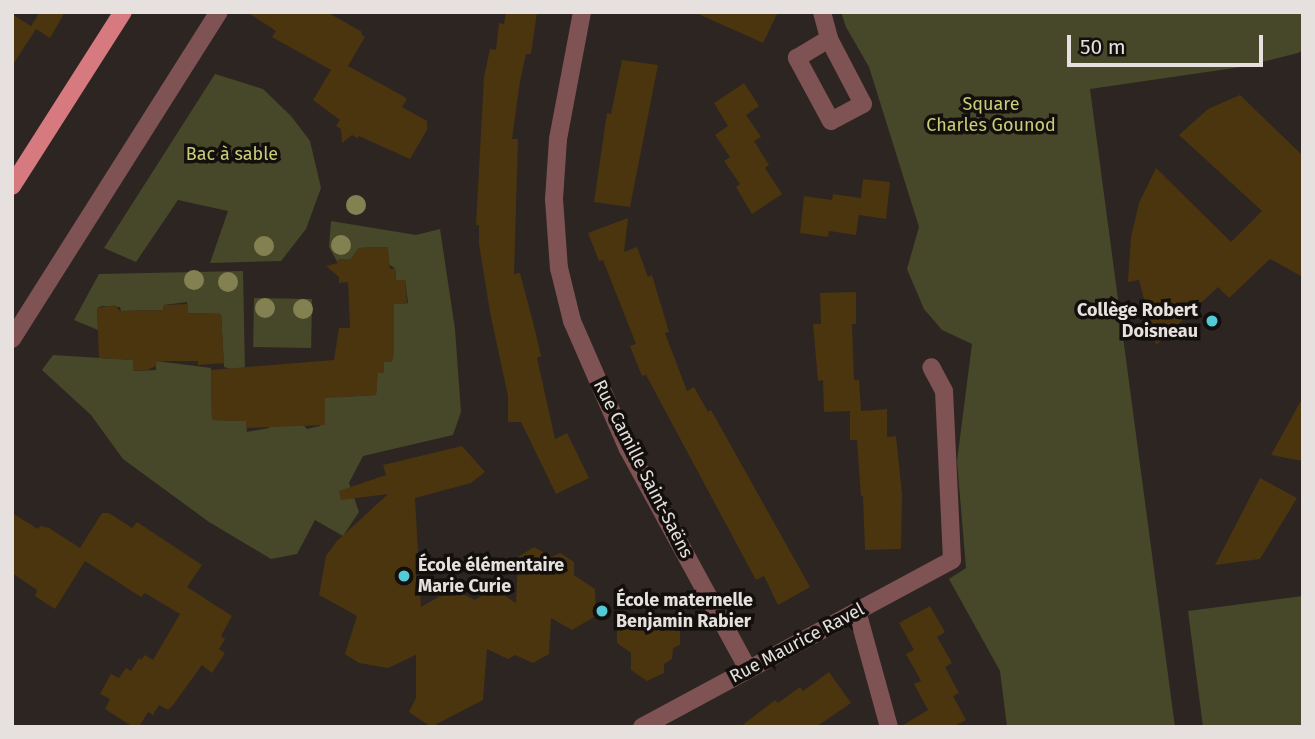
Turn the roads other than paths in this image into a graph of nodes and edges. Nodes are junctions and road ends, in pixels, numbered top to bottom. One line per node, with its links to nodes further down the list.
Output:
1 (123, 12): 6 (main road)
2 (219, 12): 7 (street)
3 (582, 12): 10 (street, Rue Camille Saint-Saëns)
4 (822, 12): 5 (street)
5 (829, 39)
6 (12, 187)
7 (12, 339)
8 (931, 367): 9 (street, Rue Maurice Ravel)
9 (857, 611): 10 (street, Rue Maurice Ravel); 12 (street)
10 (748, 669): 11 (street, Rue Maurice Ravel)
11 (642, 727)
12 (889, 727)

